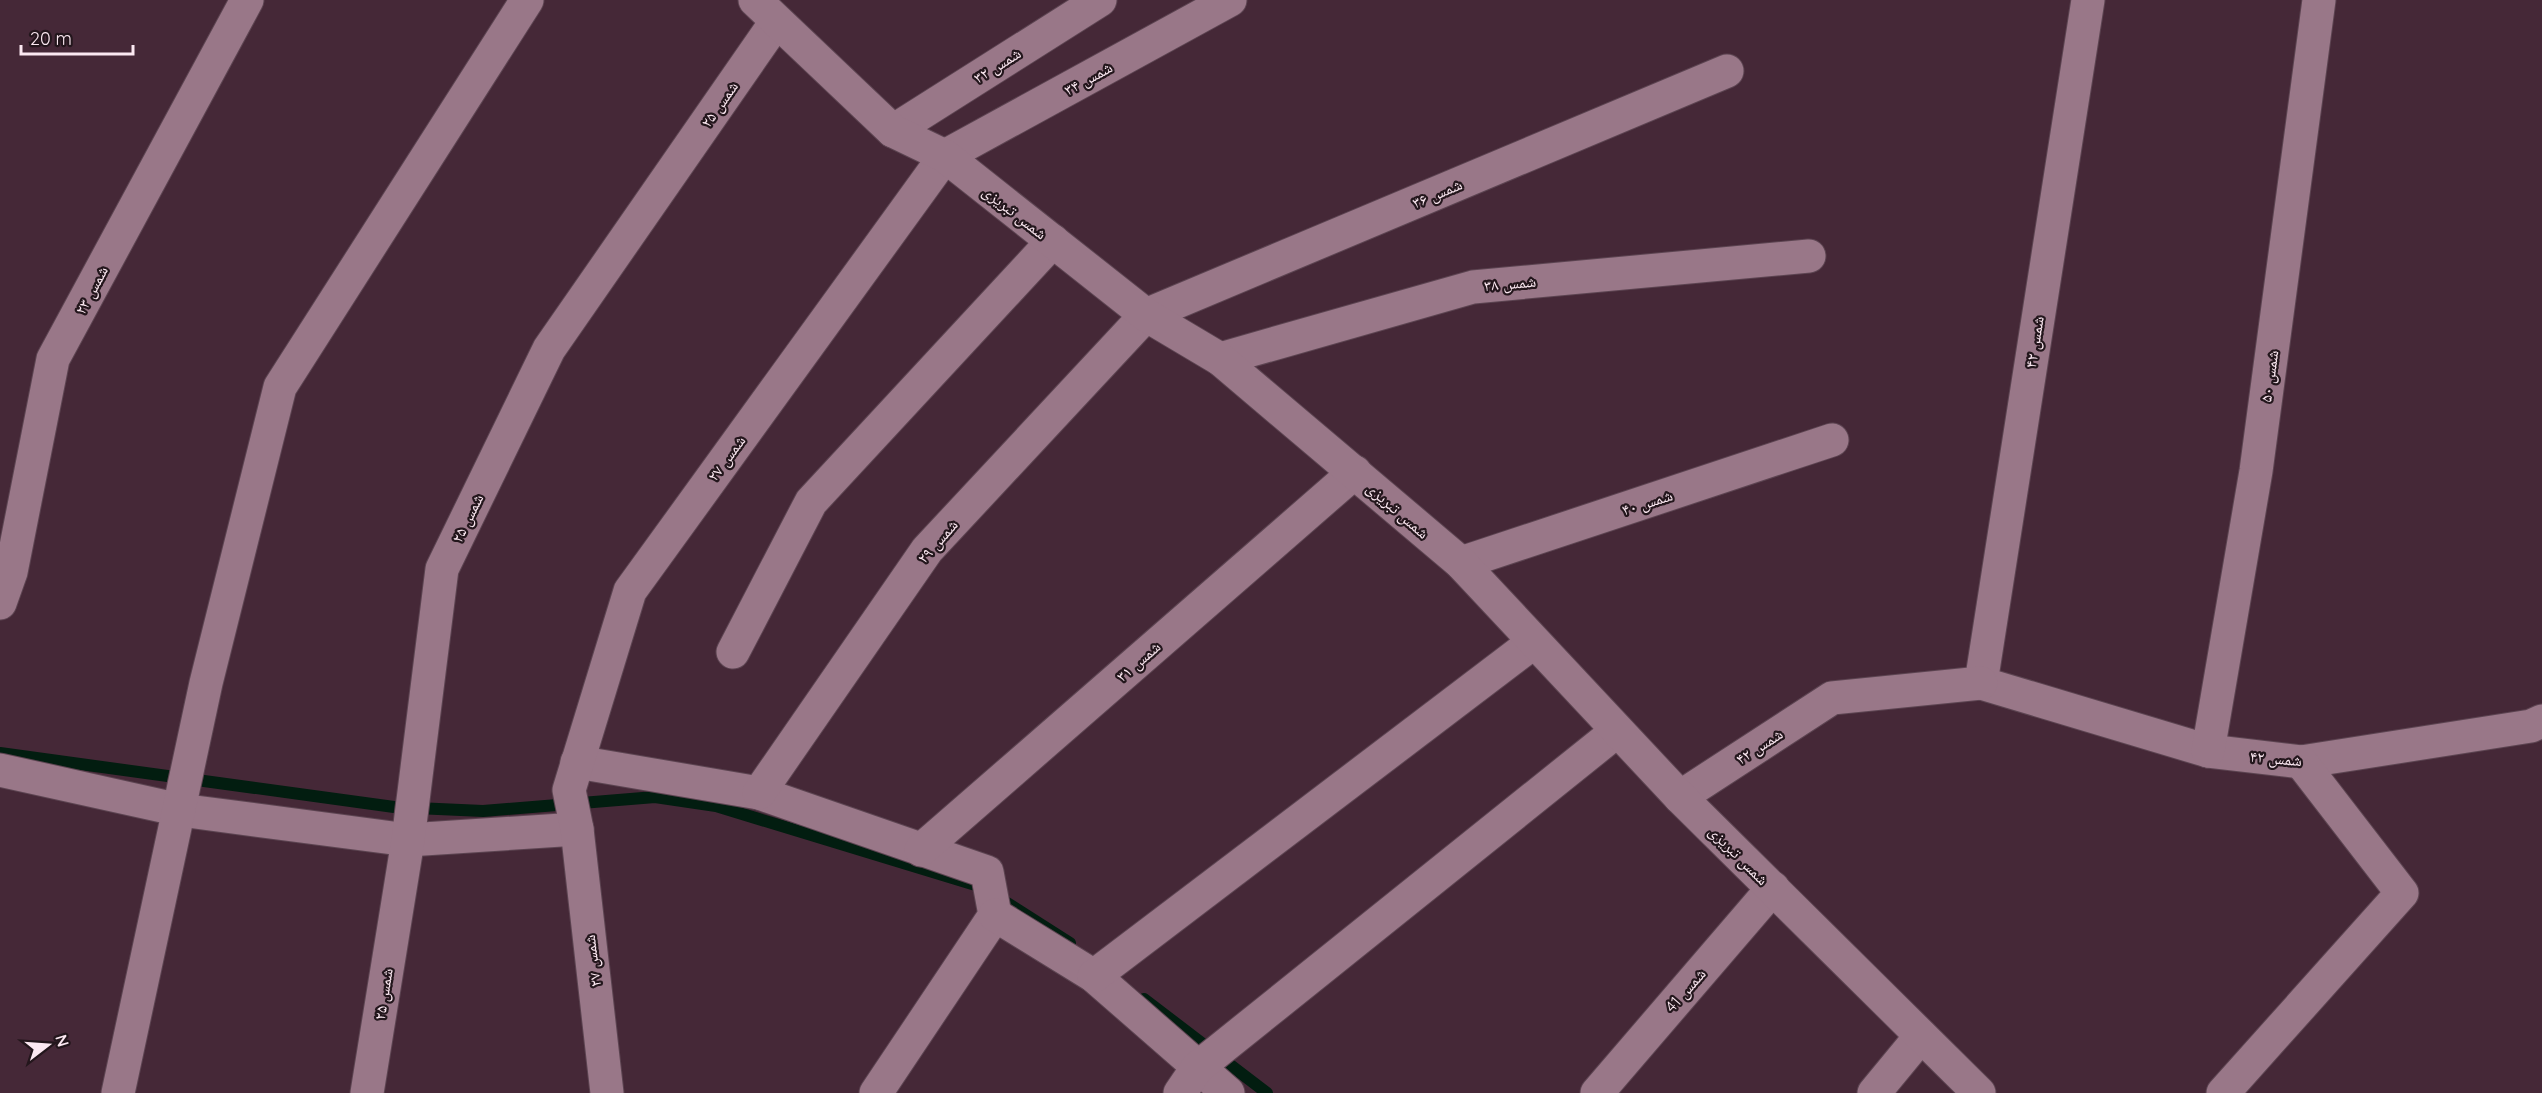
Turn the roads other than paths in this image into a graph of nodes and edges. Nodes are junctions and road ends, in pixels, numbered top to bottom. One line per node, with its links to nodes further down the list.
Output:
1 (247, 0): 18 (street, شمس ۲۳)
2 (528, 0): 30 (street)
3 (1100, 0): 9 (street, شمس ۳۲)
4 (1230, 0): 10 (street, شمس ۳۴)
5 (2088, 0): 21 (street, شمس ۴۲)
6 (2319, 0): 24 (street, شمس ۵۰)
7 (766, 11): 9 (street, شمس تبریزی); 32 (street, شمس ۲۵)
8 (1727, 71): 13 (street, شمس ۳۶)
9 (893, 131): 10 (street, شمس تبریزی)
10 (945, 156): 11 (street, شمس تبریزی); 27 (street, شمس ۲۷)
11 (1053, 241): 13 (street, شمس تبریزی); 20 (street)
12 (1809, 256): 14 (street, شمس ۳۸)
13 (1146, 315): 14 (street, شمس تبریزی); 28 (street, شمس ۲۹)
14 (1220, 359): 16 (street, شمس تبریزی)
15 (1832, 440): 17 (street, شمس ۴۰)
16 (1354, 472): 17 (street, شمس تبریزی); 33 (street, شمس ۳۱)
17 (1461, 563): 19 (street, شمس تبریزی)
18 (0, 603)
19 (1534, 642): 23 (street, شمس تبریزی); 36 (street)
20 (733, 652)
21 (1981, 683): 24 (street, شمس ۴۲); 29 (street, شمس ۴۲)
22 (2542, 721): 25 (street, شمس ۴۲)
23 (1617, 731): 29 (street, شمس تبریزی); 38 (street)
24 (2208, 751): 25 (street, شمس ۴۲)
25 (2301, 762): 47 (street)
26 (0, 770): 30 (street)
27 (573, 776): 28 (street); 31 (street, شمس ۲۷)
28 (759, 793): 33 (street)
29 (1680, 797): 34 (street, شمس تبریزی)
30 (180, 810): 32 (street); 39 (street)
31 (577, 829): 32 (street); 41 (street, شمس ۲۷)
32 (408, 840): 40 (street, شمس ۲۵)
33 (921, 850): 35 (street)
34 (1773, 888): 37 (street, شمس تبریزی); 44 (street, شمس 41)
35 (995, 915): 36 (street); 42 (street)
36 (1094, 976): 38 (street)
37 (1921, 1036): 45 (street); 46 (street, شمس تبریزی)
38 (1189, 1081): 43 (street)
39 (118, 1093)
40 (367, 1093)
41 (607, 1093)
42 (876, 1093)
43 (1228, 1093)
44 (1597, 1093)
45 (1874, 1093)
46 (1979, 1093)
47 (2223, 1093)

